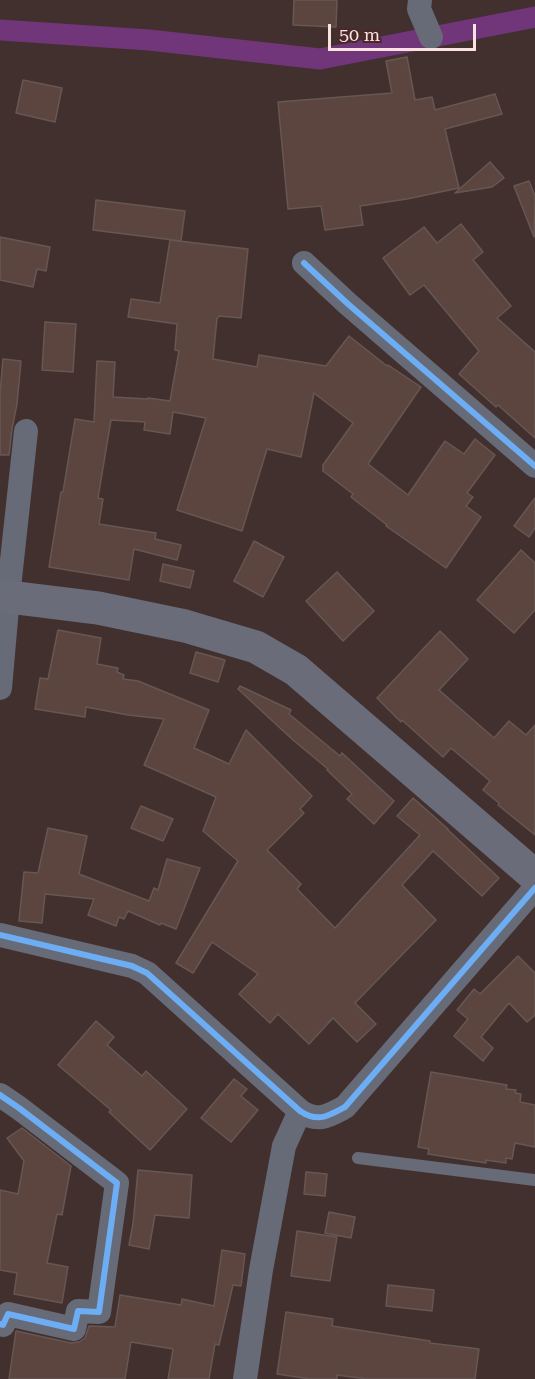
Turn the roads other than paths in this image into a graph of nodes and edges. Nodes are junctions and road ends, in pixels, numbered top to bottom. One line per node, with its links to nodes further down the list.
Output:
1 (420, 0): 2 (street)
2 (431, 37)
3 (304, 263): 5 (street)
4 (27, 431): 6 (street)
5 (535, 466)
6 (4, 597): 7 (street); 8 (main road)
7 (0, 688)
8 (535, 876)
9 (535, 888): 12 (street)
10 (0, 935): 12 (street)
11 (0, 1095): 15 (street)
12 (300, 1111): 16 (street)
13 (358, 1158): 14 (lane)
14 (535, 1180)
15 (0, 1324)
16 (245, 1379)

